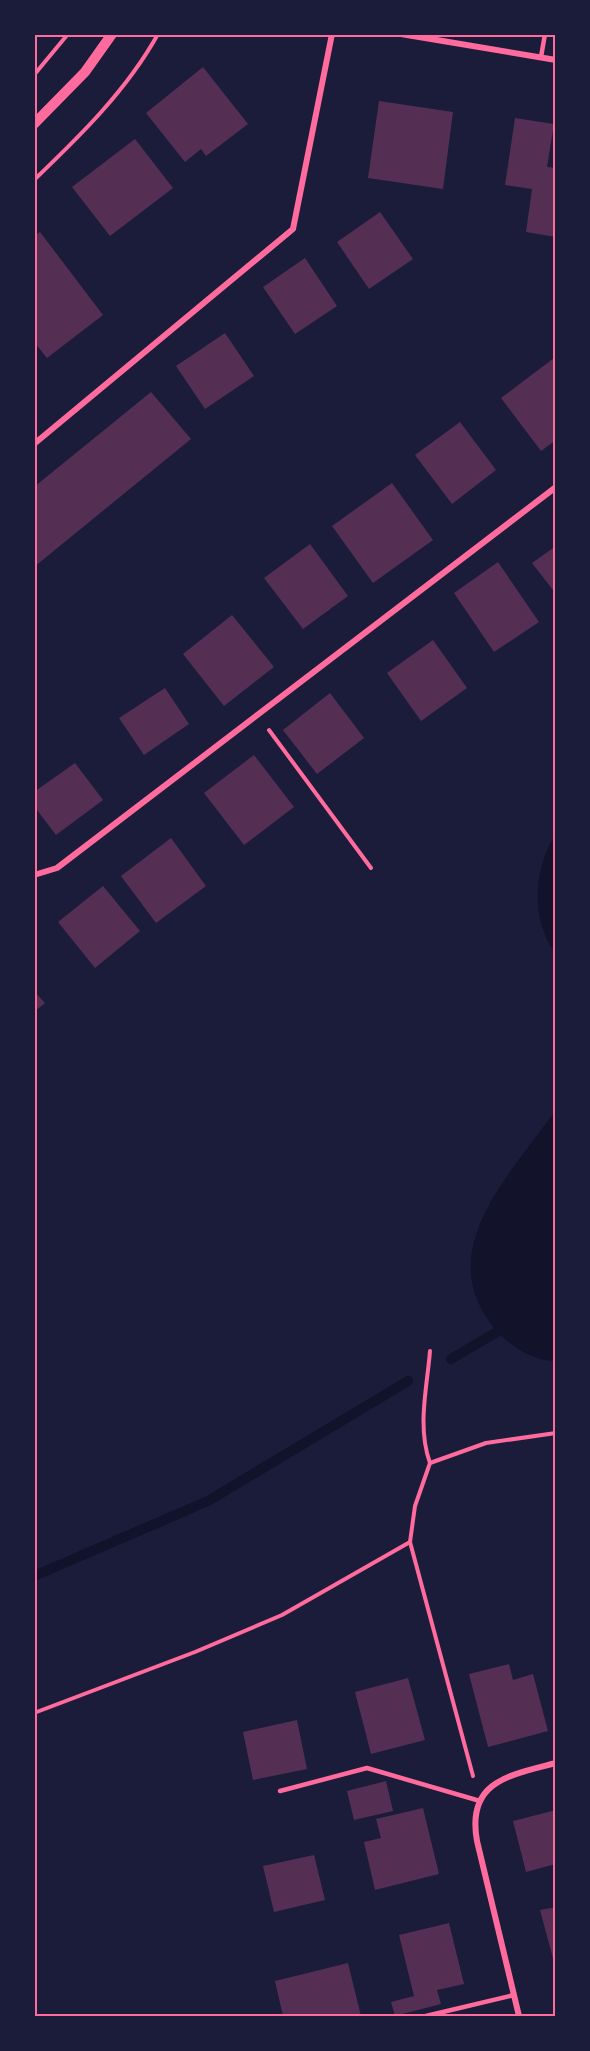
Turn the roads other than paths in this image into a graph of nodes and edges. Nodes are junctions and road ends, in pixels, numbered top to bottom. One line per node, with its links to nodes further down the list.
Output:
1 (112, 34): 7 (street)
2 (332, 34): 8 (street)
3 (401, 34): 5 (street)
4 (545, 34): 5 (lane)
5 (541, 57): 6 (street)
6 (555, 60)
7 (34, 124)
8 (34, 444)
9 (555, 487): 10 (street)
10 (34, 875)
11 (555, 1763): 13 (street)
12 (280, 1791): 13 (lane)
13 (480, 1801): 14 (street)
14 (514, 1995): 15 (lane); 16 (street)
15 (426, 2016)
16 (519, 2016)

